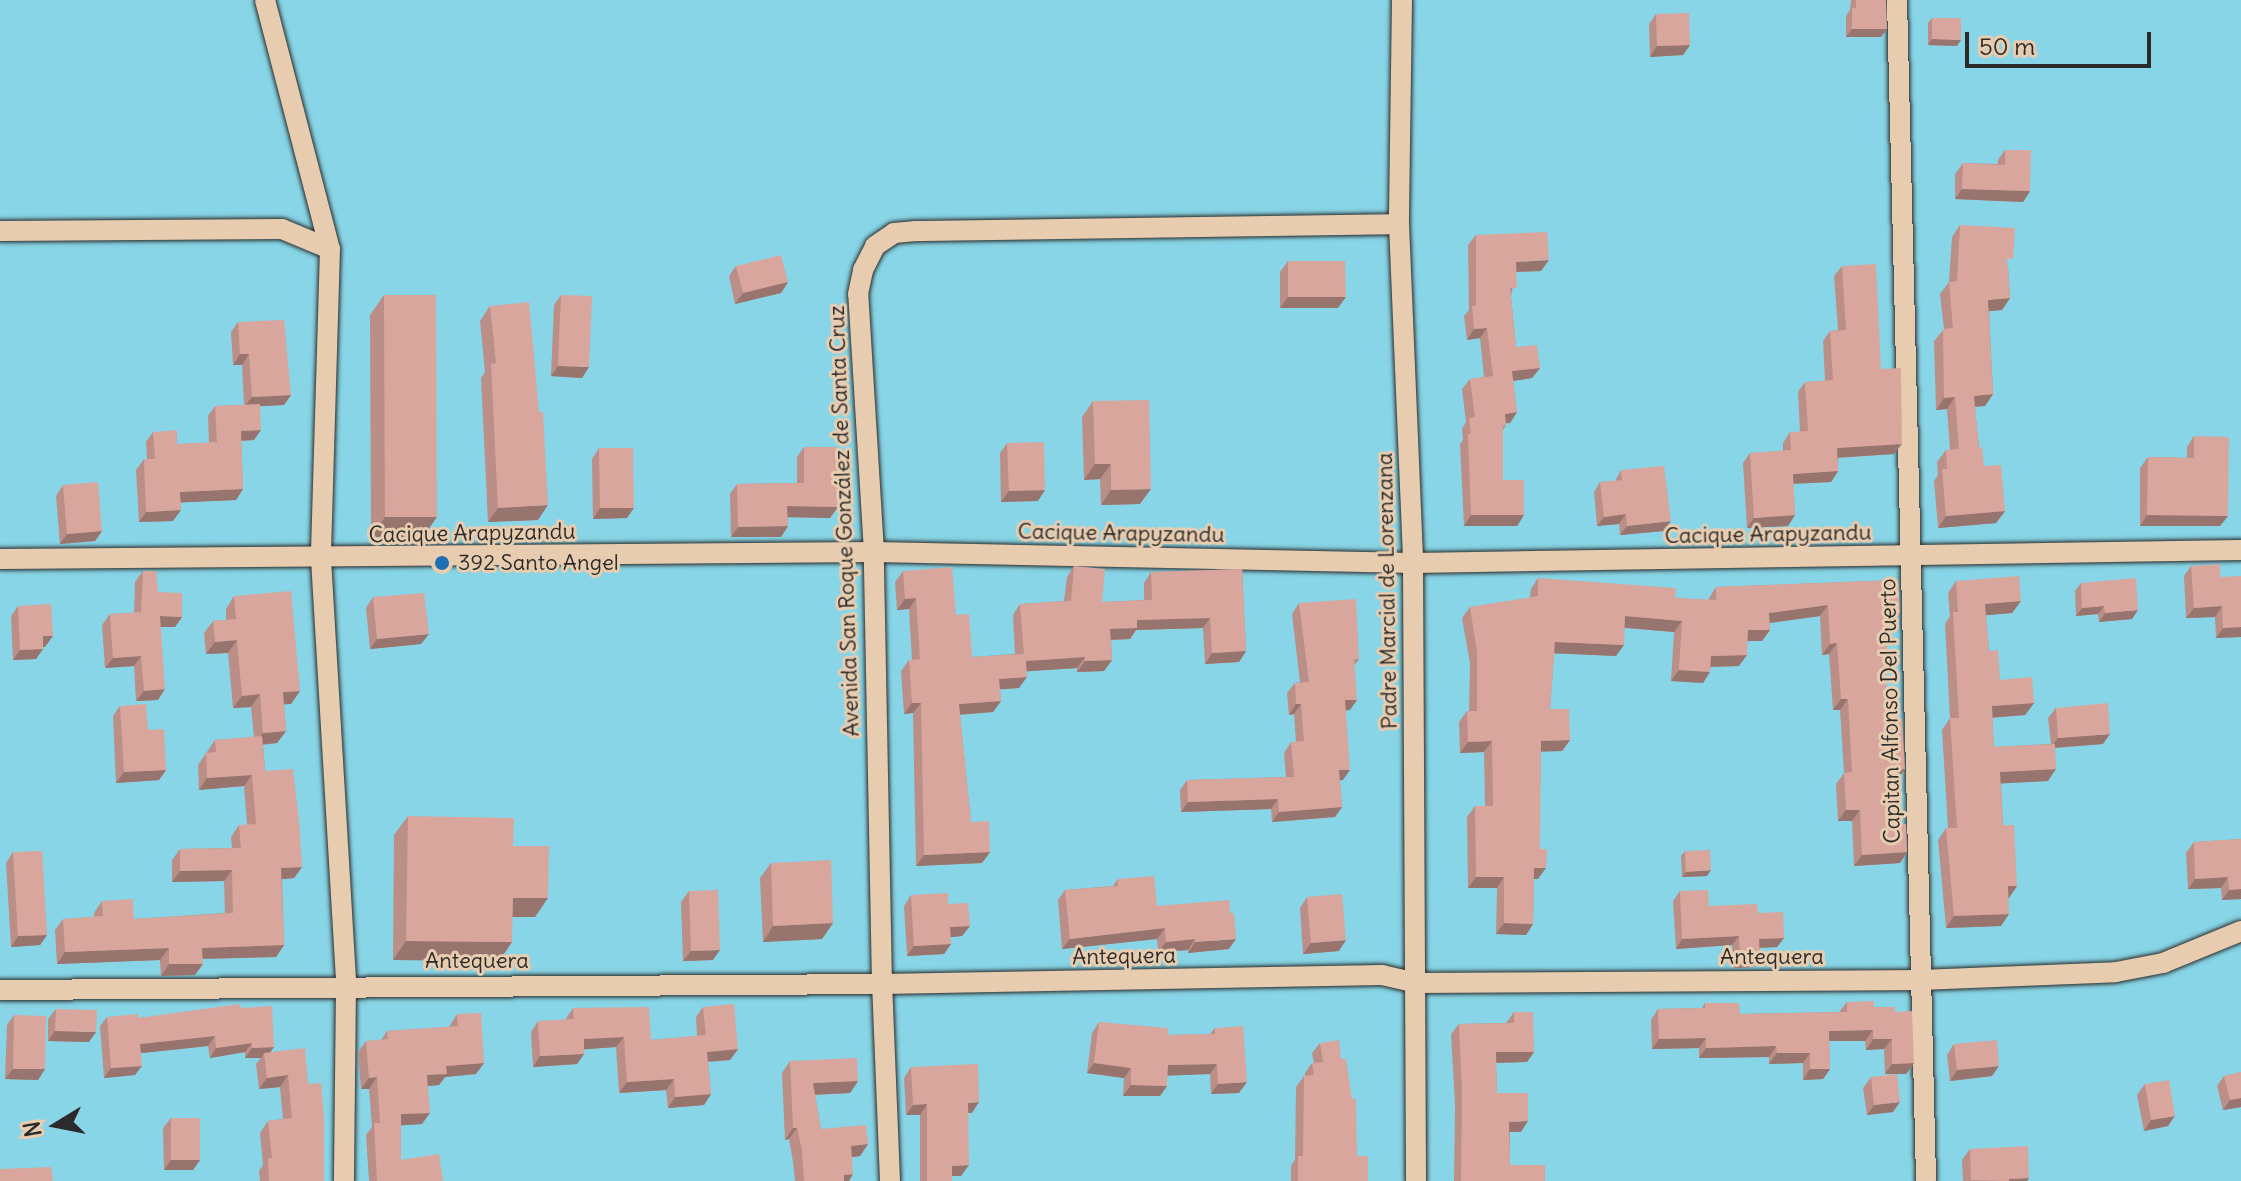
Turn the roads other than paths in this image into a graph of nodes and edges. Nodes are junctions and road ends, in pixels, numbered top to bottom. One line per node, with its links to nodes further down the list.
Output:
1 (265, 0): 6 (street)
2 (1402, 0): 4 (street, Padre Marcial de Lorenzana)
3 (1897, 0): 9 (street, Capitan Alfonso Del Puerto)
4 (1399, 224): 8 (street, Avenida San Roque González de Santa Cruz); 12 (street, Padre Marcial de Lorenzana)
5 (0, 231): 6 (street)
6 (330, 249): 11 (street)
7 (2241, 550): 9 (street, Cacique Arapyzandu)
8 (874, 552): 11 (street, Cacique Arapyzandu); 12 (street, Cacique Arapyzandu); 16 (street, Avenida San Roque González de Santa Cruz)
9 (1911, 556): 12 (street, Cacique Arapyzandu); 14 (street, Capitan Alfonso Del Puerto)
10 (0, 559): 11 (street, Cacique Arapyzandu)
11 (321, 559): 17 (street)
12 (1413, 563): 15 (street, Padre Marcial de Lorenzana)
13 (2241, 931): 14 (street, Antequera)
14 (1920, 980): 15 (street, Antequera); 22 (street, Capitan Alfonso Del Puerto)
15 (1416, 983): 16 (street, Antequera); 21 (street, Padre Marcial de Lorenzana)
16 (882, 984): 17 (street, Antequera); 20 (street, Avenida San Roque González de Santa Cruz)
17 (346, 985): 18 (street, Antequera); 19 (street)
18 (0, 990)
19 (344, 1181)
20 (890, 1181)
21 (1416, 1181)
22 (1926, 1181)

